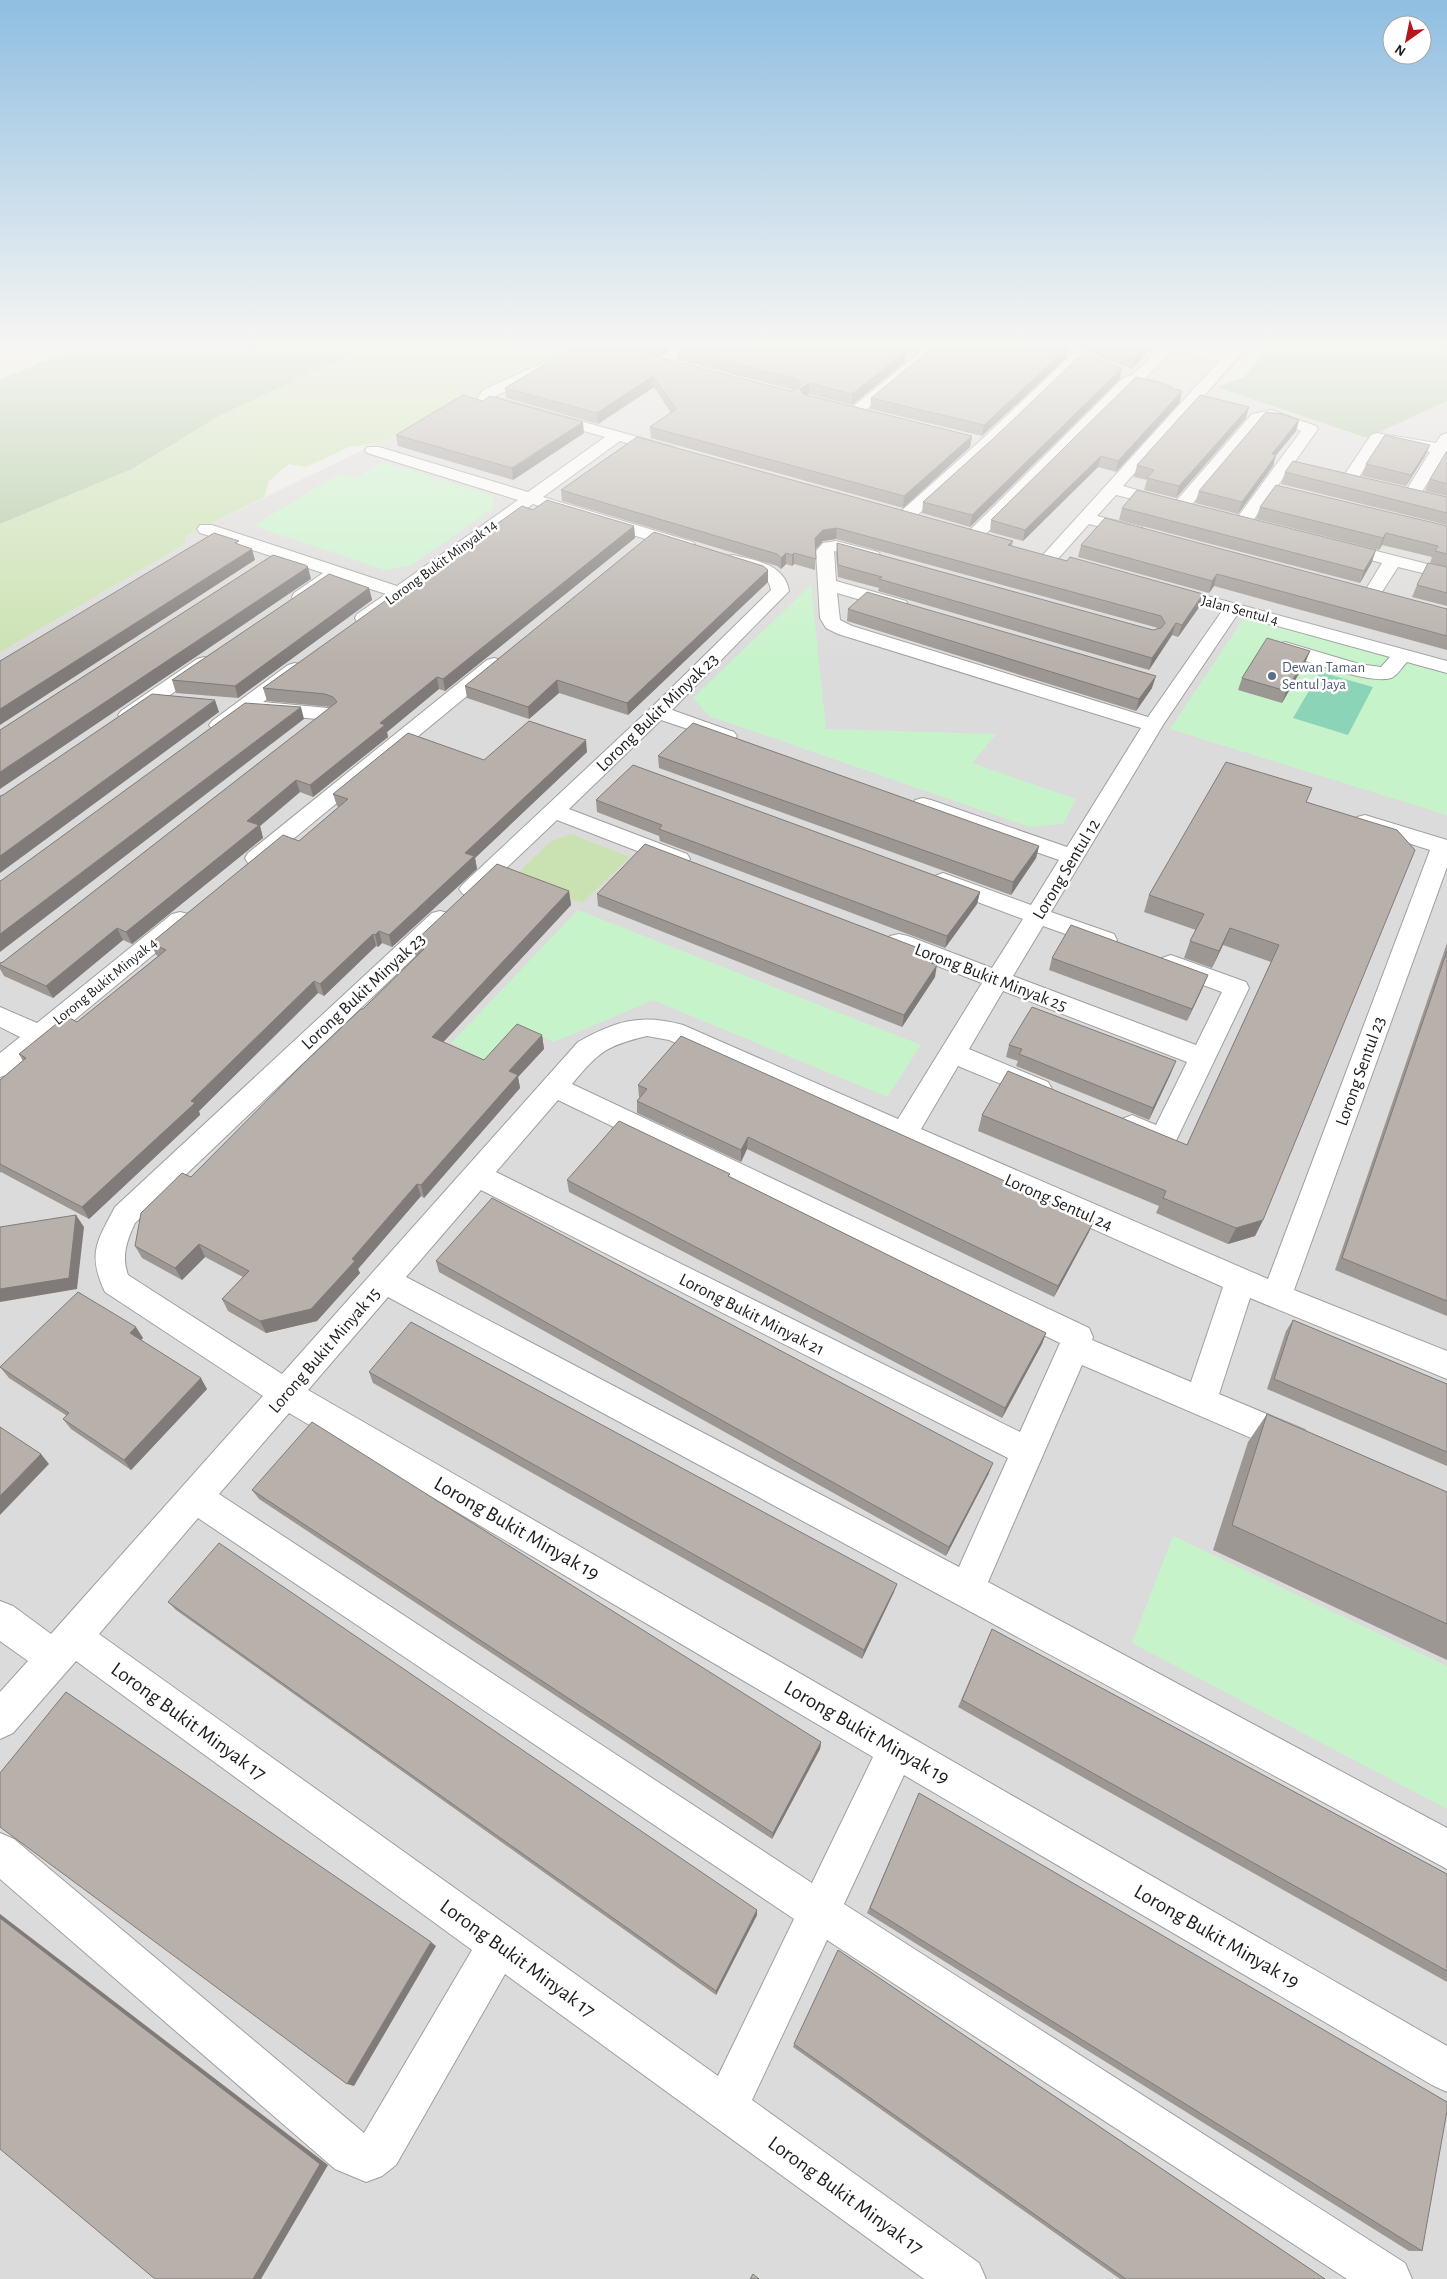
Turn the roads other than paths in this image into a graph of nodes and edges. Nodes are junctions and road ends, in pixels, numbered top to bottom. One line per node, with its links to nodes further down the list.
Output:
1 (374, 450): 22 (street)
2 (597, 450): 22 (street, Lorong Bukit Minyak 14)
3 (668, 450): 11 (street)
4 (979, 450): 27 (street)
5 (1059, 450): 35 (street)
6 (1147, 450): 18 (street)
7 (1228, 450): 24 (street)
8 (1295, 450): 12 (street)
9 (1369, 450): 15 (street)
10 (1439, 450): 21 (street)
11 (684, 455)
12 (1285, 464): 13 (street); 17 (street)
13 (1303, 469)
14 (1331, 475): 15 (street)
15 (1349, 480): 16 (street)
16 (1367, 484)
17 (1268, 488): 20 (street); 31 (street)
18 (1113, 489): 24 (street); 29 (street)
19 (1394, 490): 21 (street)
20 (1287, 493)
21 (1412, 494): 23 (street)
22 (530, 498): 51 (street, Lorong Bukit Minyak 14); 70 (street, Lorong Bukit Minyak 23)
23 (1430, 499)
24 (1180, 506): 25 (street)
25 (1198, 510)
26 (886, 511): 27 (street)
27 (905, 516): 30 (street)
28 (1225, 517): 31 (street)
29 (1086, 518): 36 (street); 41 (street)
30 (922, 521)
31 (1243, 522): 32 (street)
32 (1262, 527)
33 (957, 531): 35 (street)
34 (210, 536): 40 (street)
35 (974, 536): 37 (street)
36 (1152, 536)
37 (993, 541)
38 (1318, 541): 42 (street)
39 (1031, 552): 41 (street)
40 (280, 554): 45 (street); 46 (street)
41 (1050, 557): 44 (street)
42 (1393, 560): 47 (street); 52 (street)
43 (893, 562): 48 (street)
44 (1069, 563)
45 (264, 564)
46 (336, 572): 51 (street); 54 (street)
47 (1447, 574)
48 (827, 584): 56 (street); 72 (street)
49 (1146, 584): 55 (street, Jalan Sentul 4)
50 (1353, 589): 52 (street)
51 (398, 592): 57 (street, Lorong Bukit Minyak 14)
52 (1372, 594): 53 (street)
53 (1390, 599)
54 (288, 605)
55 (1233, 608): 62 (street, Jalan Sentul 4); 65 (street, Lorong Sentul 12)
56 (913, 609)
57 (344, 632)
58 (1285, 648): 62 (street)
59 (216, 654): 66 (street)
60 (506, 654): 82 (street)
61 (314, 655): 69 (street)
62 (1404, 655): 63 (street, Jalan Sentul 4)
63 (1447, 667)
64 (1160, 681): 65 (street)
65 (1179, 687): 72 (street, Lorong Sentul 12)
66 (152, 698): 67 (street); 71 (street)
67 (180, 700)
68 (217, 704): 69 (street)
69 (244, 706): 73 (street); 74 (street)
70 (658, 712): 75 (street); 77 (street, Lorong Bukit Minyak 23)
71 (112, 725)
72 (1154, 725): 80 (street, Lorong Sentul 12)
73 (304, 732)
74 (205, 735)
75 (742, 742)
76 (903, 798): 80 (street)
77 (554, 811): 81 (street); 104 (street, Lorong Bukit Minyak 23)
78 (1349, 818): 79 (street)
79 (1445, 847): 101 (street, Lorong Sentul 23)
80 (1072, 857): 85 (street, Lorong Sentul 12)
81 (702, 868)
82 (238, 872)
83 (926, 874): 85 (street)
84 (192, 910): 90 (street, Lorong Bukit Minyak 4)
85 (1037, 915): 87 (street, Lorong Sentul 12); 92 (street)
86 (878, 934): 87 (street, Lorong Bukit Minyak 25)
87 (998, 980): 91 (street, Lorong Sentul 12); 92 (street, Lorong Bukit Minyak 25)
88 (0, 1016): 90 (street)
89 (674, 1032): 94 (street, Lorong Bukit Minyak 15); 97 (street, Lorong Sentul 24)
90 (39, 1035): 93 (street, Lorong Bukit Minyak 4)
91 (952, 1053): 95 (street); 97 (street, Lorong Sentul 12)
92 (1203, 1058): 96 (street)
93 (0, 1067)
94 (554, 1087): 98 (street, Lorong Bukit Minyak 15); 102 (street)
95 (1062, 1098)
96 (1108, 1117)
97 (904, 1133): 100 (street, Lorong Sentul 24)
98 (477, 1176): 99 (street, Lorong Bukit Minyak 15); 106 (street, Lorong Bukit Minyak 21)
99 (384, 1281): 104 (street, Lorong Bukit Minyak 15); 109 (street)
100 (1240, 1281): 101 (street, Lorong Sentul 24); 105 (street)
101 (1277, 1296): 103 (street, Lorong Sentul 24)
102 (1074, 1347): 105 (street); 106 (street)
103 (1447, 1365)
104 (286, 1394): 108 (street, Lorong Bukit Minyak 15); 113 (street, Lorong Bukit Minyak 19)
105 (1201, 1401): 107 (street)
106 (1028, 1452): 109 (street)
107 (1320, 1453)
108 (195, 1497): 111 (street, Lorong Bukit Minyak 15); 116 (street)
109 (968, 1590): 114 (street)
110 (0, 1619): 111 (street, Lorong Bukit Minyak 17)
111 (63, 1648): 112 (street, Lorong Bukit Minyak 15); 117 (street, Lorong Bukit Minyak 17)
112 (0, 1720)
113 (897, 1750): 116 (street); 118 (street, Lorong Bukit Minyak 19)
114 (1447, 1849)
115 (0, 1853): 117 (street)
116 (820, 1912): 119 (street); 121 (street)
117 (499, 1944): 119 (street, Lorong Bukit Minyak 17)
118 (1447, 2070)
119 (725, 2108): 120 (street, Lorong Bukit Minyak 17)
120 (963, 2279)
121 (1389, 2279)

